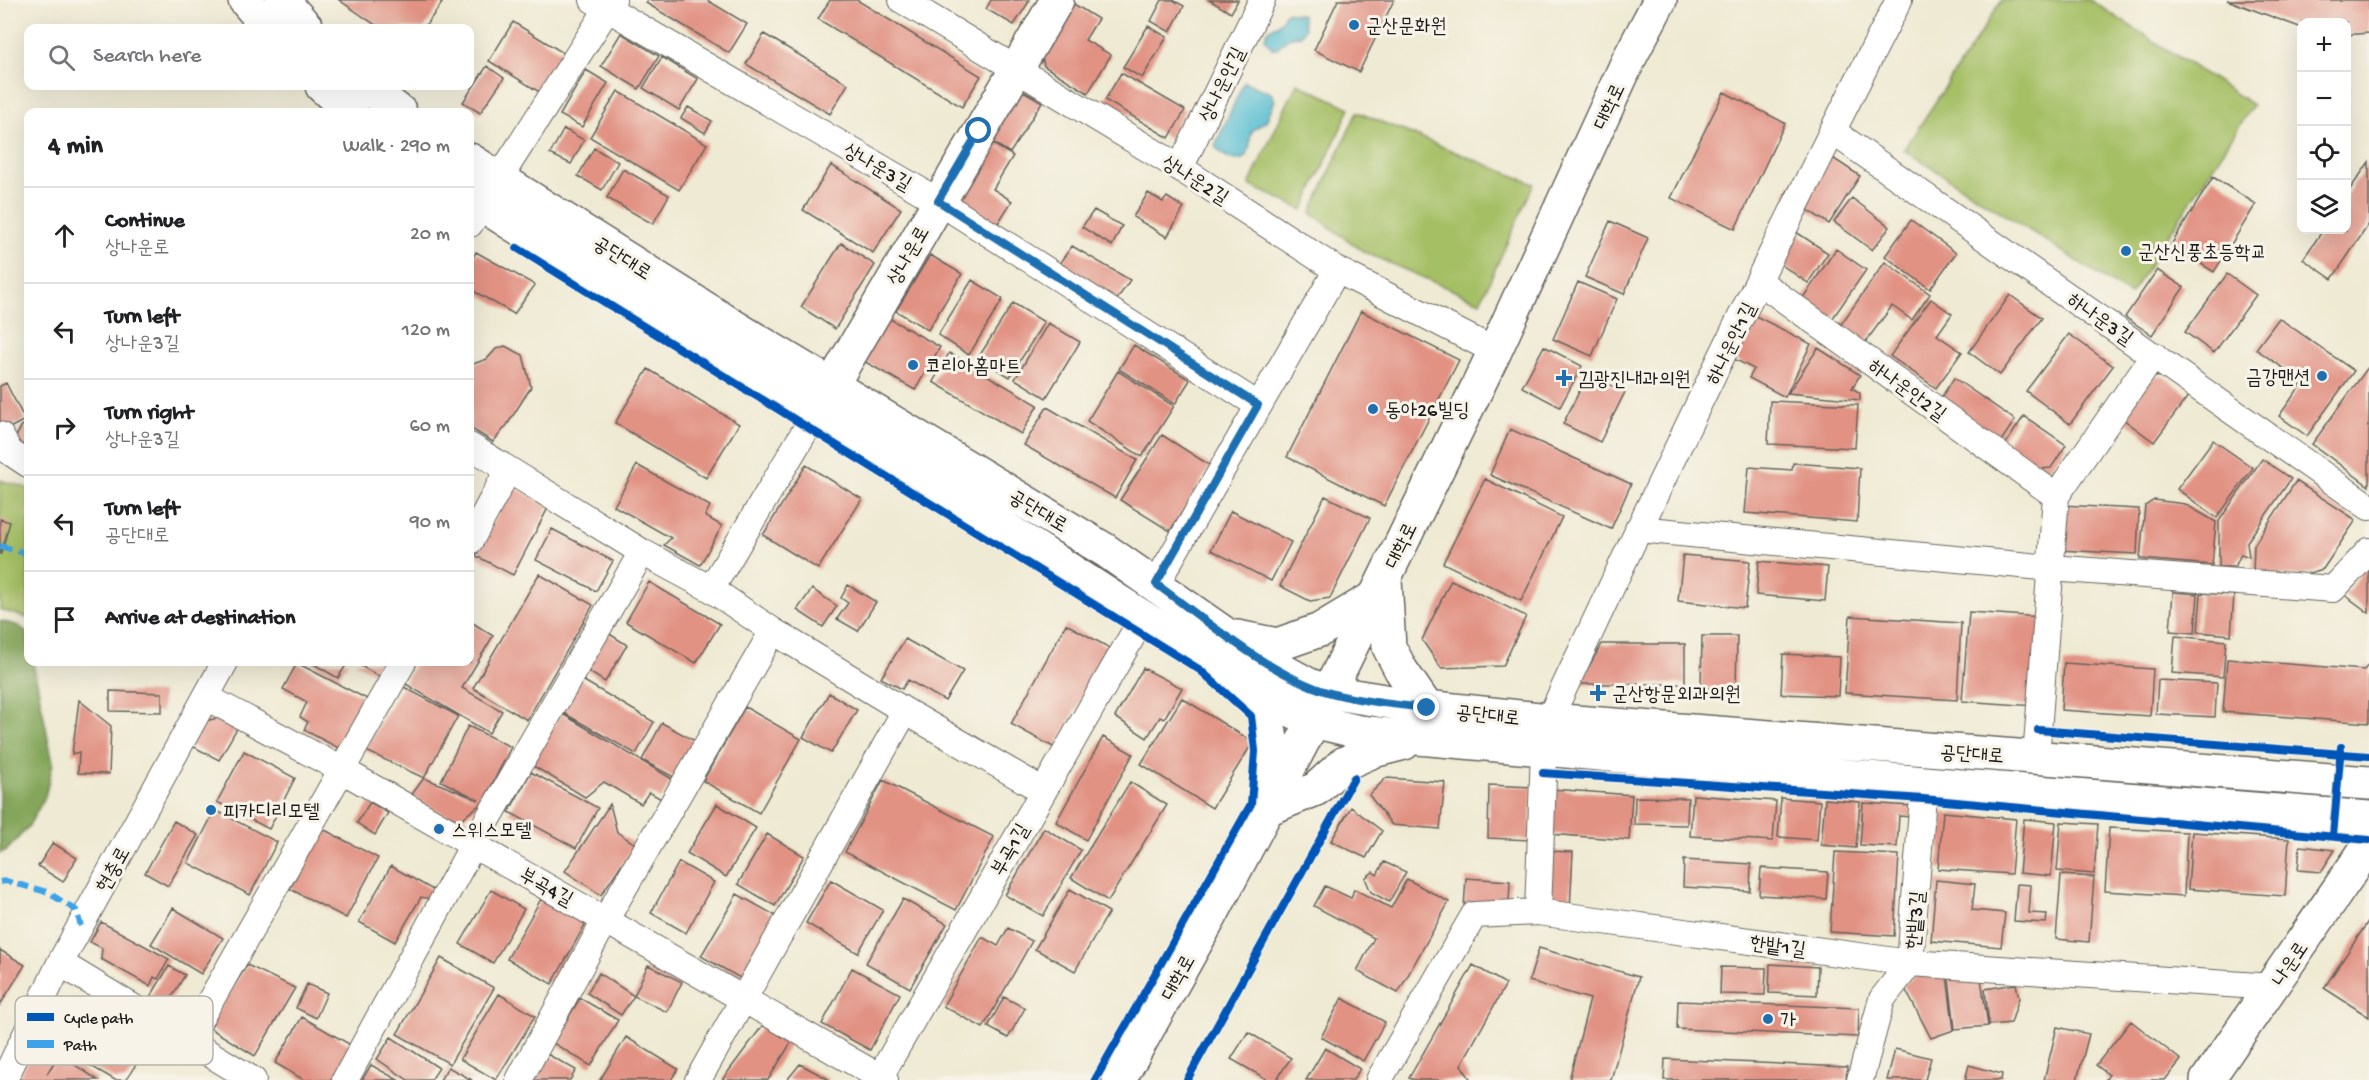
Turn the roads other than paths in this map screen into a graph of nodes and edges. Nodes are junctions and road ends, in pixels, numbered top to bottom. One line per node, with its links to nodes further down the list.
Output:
1 (245, 0): 9 (street)
2 (282, 0): 10 (street)
3 (902, 0): 11 (street, 상나운2길)
4 (1057, 0): 11 (street, 상나운로)
5 (1262, 0): 17 (street, 상나운안길)
6 (1660, 0): 23 (street, 대학로)
7 (1899, 0): 16 (street, 하나운안1길)
8 (604, 3): 19 (street); 20 (street, 상나운3길)
9 (266, 24)
10 (303, 24)
11 (1016, 67): 17 (street, 상나운2길); 20 (street, 상나운로)
12 (326, 90): 14 (street)
13 (371, 90): 15 (street)
14 (347, 108)
15 (395, 108)
16 (1832, 131): 22 (street, 하나운안1길); 24 (street, 하나운3길)
17 (1179, 168): 21 (street, 상나운2길)
18 (474, 178): 19 (street, 공단대로)
19 (479, 201): 25 (street, 공단대로)
20 (938, 201): 25 (street, 상나운로); 26 (street, 상나운3길)
21 (1337, 270): 23 (street, 상나운2길); 26 (street)
22 (1760, 282): 31 (street, 하나운안2길); 33 (street, 하나운안1길)
23 (1495, 351): 39 (street, 대학로)
24 (2154, 355): 31 (street); 32 (street, 하나운3길)
25 (825, 398): 38 (street, 공단대로); 40 (street); 41 (street, 공단대로)
26 (1258, 405): 38 (street)
27 (0, 435): 29 (street)
28 (474, 449): 30 (street)
29 (24, 461)
30 (508, 470): 34 (street); 36 (street)
31 (2056, 496): 37 (street)
32 (2369, 507)
33 (1638, 529): 37 (street); 52 (street, 하나운안1길)
34 (474, 534)
35 (2369, 551): 37 (street)
36 (642, 552): 40 (street); 60 (street)
37 (2051, 568): 53 (street)
38 (1156, 584): 43 (street, 공단대로)
39 (1380, 587): 43 (street); 47 (street, 대학로); 51 (street)
40 (711, 589): 42 (street)
41 (1142, 619): 46 (street, 공단대로); 57 (street, 부곡1길)
42 (773, 631): 49 (street); 63 (street)
43 (1228, 636): 47 (street, 공단대로)
44 (223, 666): 48 (street, 현충로)
45 (401, 666): 54 (street)
46 (1233, 676): 50 (street, 공단대로); 58 (street)
47 (1329, 692): 50 (street, 대학로); 51 (street, 공단대로)
48 (206, 697): 54 (street, 부곡4길); 64 (street, 현충로)
49 (905, 711): 57 (street); 70 (street)
50 (1313, 721): 51 (street, 공단대로); 58 (street, 대학로)
51 (1426, 723): 52 (street, 공단대로); 58 (street)
52 (1546, 735): 53 (street, 공단대로); 55 (street, 공단대로); 62 (street)
53 (2036, 758): 56 (street, 공단대로)
54 (342, 770): 60 (street, 부곡4길); 69 (street)
55 (1924, 783): 59 (street, 공단대로); 65 (street, 한밭3길)
56 (2369, 783)
57 (1042, 790): 73 (street, 부곡1길)
58 (1263, 817): 79 (street, 대학로)
59 (2369, 818)
60 (473, 845): 63 (street, 부곡4길); 76 (street)
61 (2369, 845): 66 (street, 나운로)
62 (1538, 912): 65 (street, 한밭1길); 80 (street, 한밭1길)
63 (606, 919): 70 (street, 부곡4길); 77 (street)
64 (60, 963): 67 (street, 현충로); 68 (street)
65 (1910, 963): 66 (street, 한밭1길); 81 (street, 한밭3길)
66 (2273, 987): 82 (street, 나운로)
67 (44, 996)
68 (115, 996)
69 (213, 996)
70 (741, 1000): 73 (street, 부곡4길); 78 (street)
71 (213, 1055): 75 (street)
72 (15, 1057): 74 (street, 현충로)
73 (881, 1079)
74 (4, 1080)
75 (253, 1080)
76 (345, 1080)
77 (519, 1080)
78 (698, 1080)
79 (1119, 1080)
80 (1379, 1080)
81 (1860, 1080)
82 (2207, 1080)

